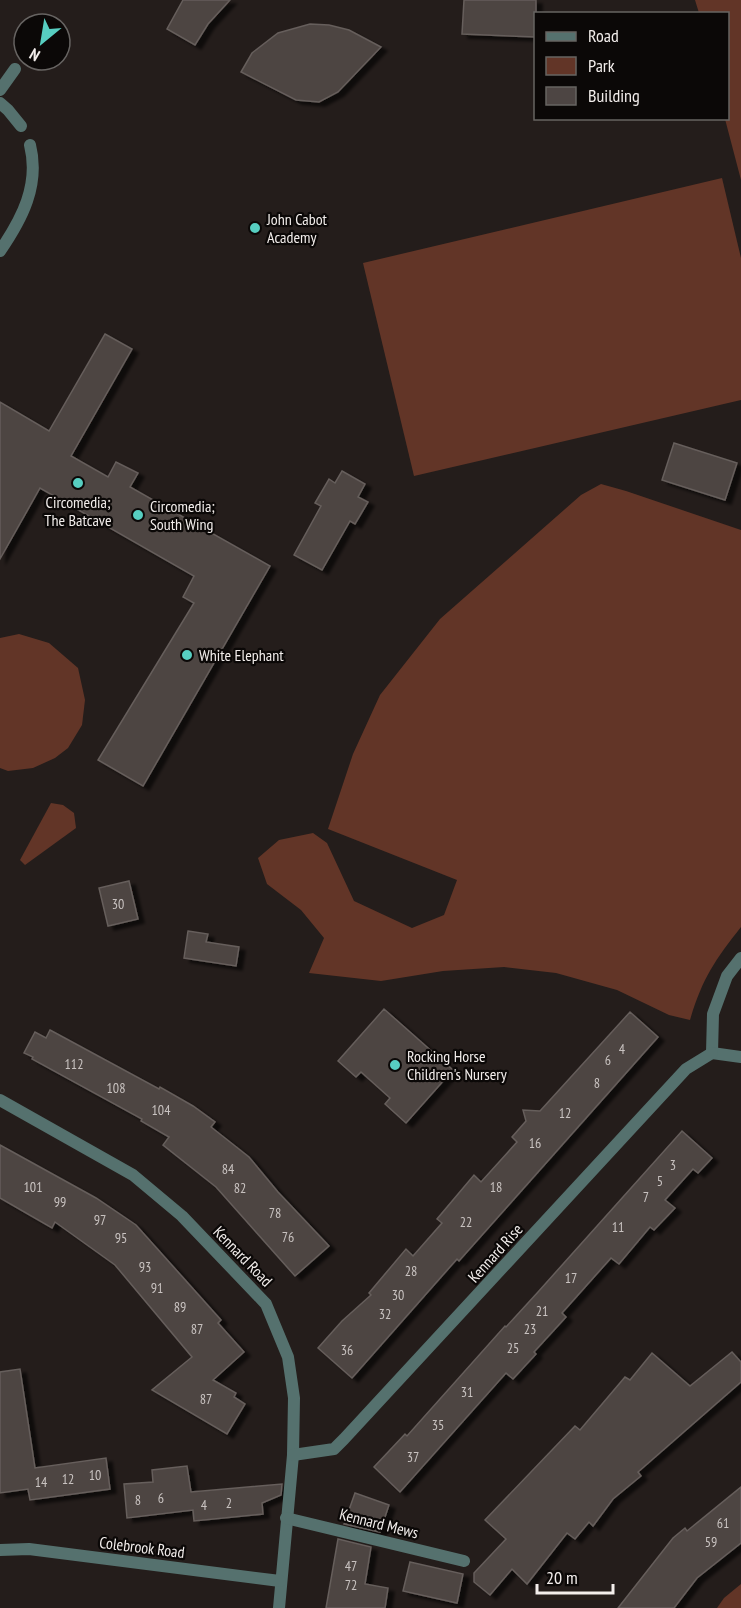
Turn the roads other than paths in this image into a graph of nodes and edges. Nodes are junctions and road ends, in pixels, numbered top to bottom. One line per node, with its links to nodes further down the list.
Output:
1 (13, 72): 2 (street)
2 (0, 90)
3 (0, 103): 4 (street)
4 (21, 126)
5 (30, 145): 6 (street)
6 (0, 250)
7 (741, 958): 8 (street)
8 (712, 1053): 9 (street); 11 (street, Kennard Rise)
9 (741, 1057)
10 (0, 1100): 11 (street, Kennard Road)
11 (293, 1455): 12 (street, Kennard Road)
12 (286, 1518): 14 (street, Kennard Mews); 15 (street, Kennard Road)
13 (0, 1550): 15 (street, Colebrook Road)
14 (464, 1561)
15 (280, 1581): 16 (street, Kennard Road)
16 (279, 1608)

